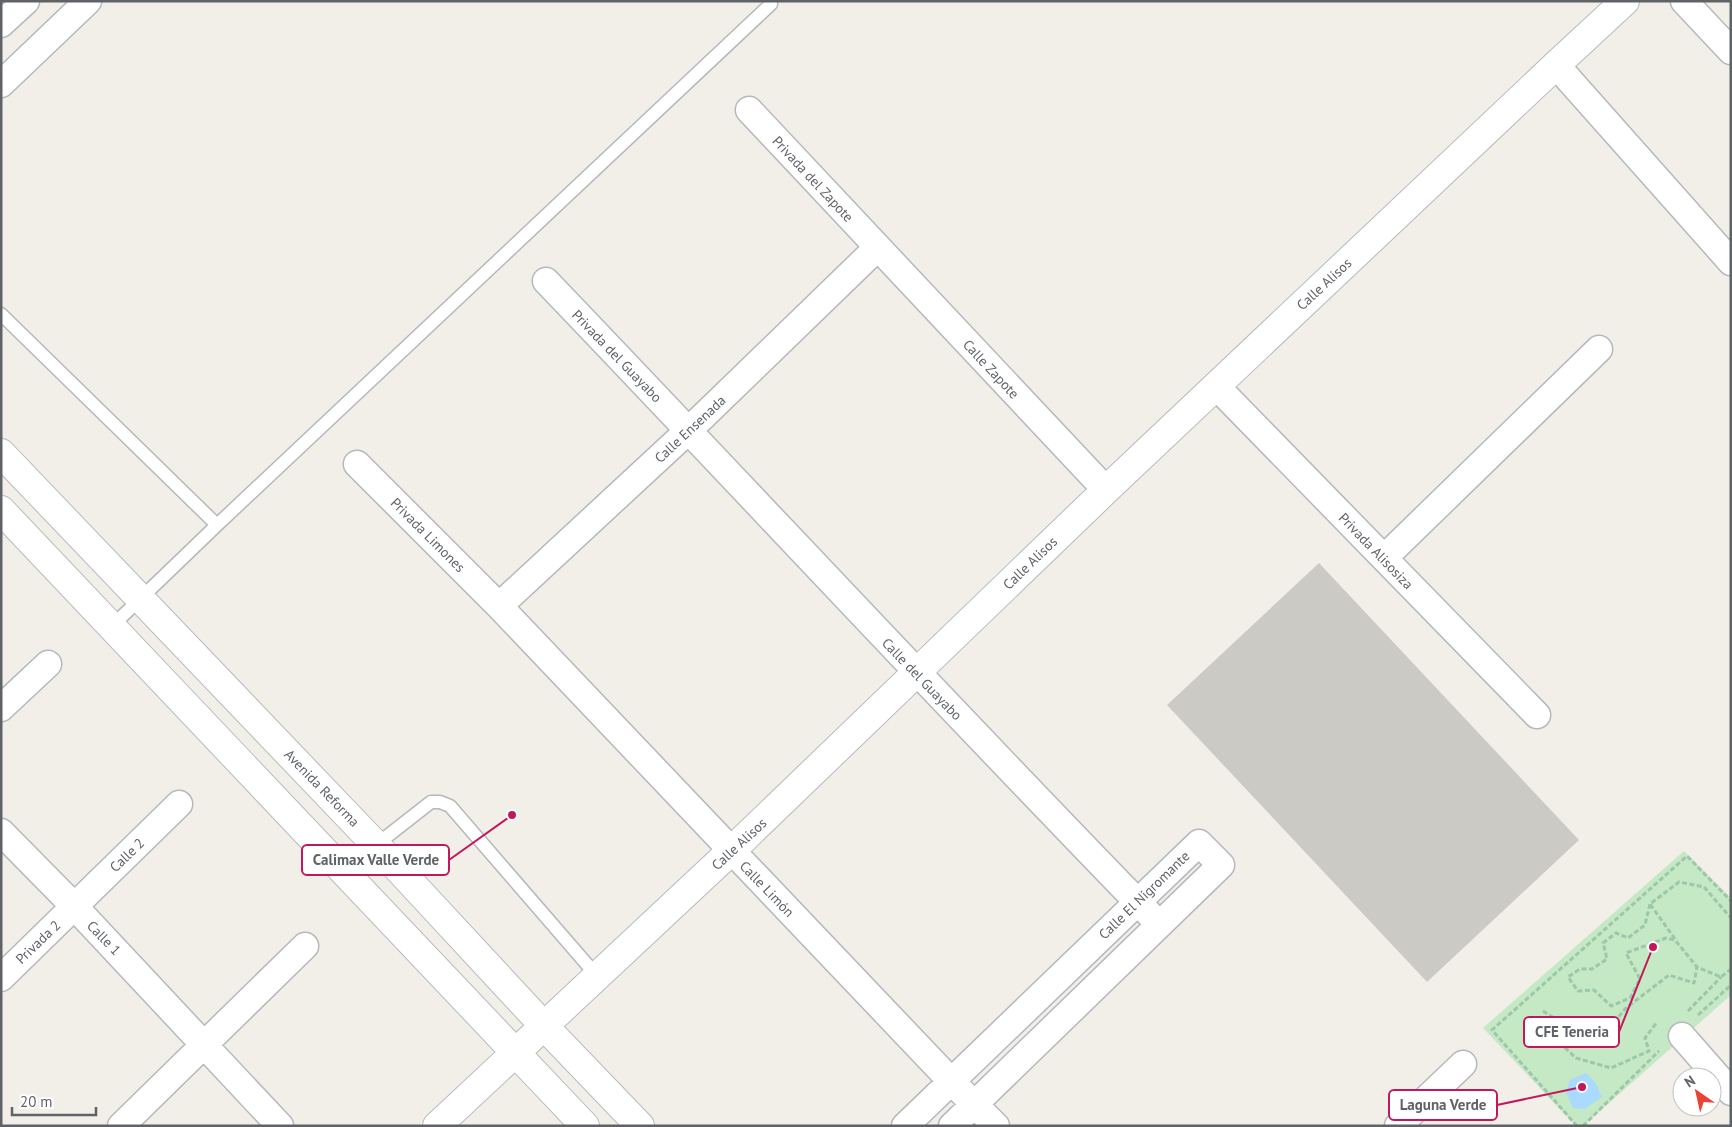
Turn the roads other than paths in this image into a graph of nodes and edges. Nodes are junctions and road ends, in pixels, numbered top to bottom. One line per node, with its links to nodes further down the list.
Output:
1 (26, 1): 6 (street)
2 (88, 1): 9 (street)
3 (1625, 1): 8 (main road, Calle Alisos)
4 (1684, 1): 7 (street)
5 (772, 4): 22 (lane)
6 (1, 24)
7 (1731, 52)
8 (1556, 65): 12 (street); 16 (main road, Calle Alisos)
9 (1, 84)
10 (749, 110): 11 (street, Privada del Zapote)
11 (877, 248): 17 (street, Calle Ensenada); 20 (street, Calle Zapote)
12 (1731, 262)
13 (546, 281): 17 (street, Privada del Guayabo)
14 (1, 314): 22 (lane)
15 (1599, 349): 23 (street)
16 (1216, 386): 20 (main road, Calle Alisos); 23 (street, Privada Alisosiza)
17 (689, 430): 25 (street, Calle Ensenada); 28 (street, Calle del Guayabo)
18 (1, 453): 24 (main road, Avenida Reforma)
19 (357, 464): 25 (street, Privada Limones)
20 (1106, 490): 28 (main road, Calle Alisos)
21 (1, 510): 26 (main road)
22 (217, 524): 24 (lane)
23 (1384, 558): 30 (street, Privada Alisosiza)
24 (141, 600): 26 (lane); 33 (main road, Avenida Reforma)
25 (499, 606): 34 (street, Calle Limón)
26 (112, 626): 44 (main road)
27 (48, 664): 29 (street)
28 (917, 674): 34 (main road, Calle Alisos); 35 (street, Calle del Guayabo)
29 (1, 708)
30 (1537, 716)
31 (179, 804): 36 (street, Calle 2)
32 (1, 832): 36 (street, Calle 1)
33 (376, 845): 39 (lane); 41 (main road, Avenida Reforma)
34 (731, 851): 39 (main road, Calle Alisos); 46 (street, Calle Limón)
35 (1138, 902): 37 (street, Calle del Guayabo); 37 (street, Calle El Nigromante); 46 (street, Calle El Nigromante)
36 (74, 906): 40 (street, Privada 2); 43 (street, Calle 1)
37 (1159, 924): 48 (street, Calle El Nigromante)
38 (305, 946): 43 (street)
39 (597, 976): 41 (main road, Calle Alisos)
40 (1, 978)
41 (544, 1026): 44 (main road, Calle Alisos); 53 (main road, Avenida Reforma)
42 (1678, 1031): 47 (street)
43 (205, 1045): 49 (street); 50 (street, Calle 1)
44 (516, 1053): 51 (main road, Calle Alisos); 52 (main road)
45 (1463, 1064): 57 (street)
46 (950, 1080): 48 (street, Calle Limón); 54 (street, Calle El Nigromante)
47 (1731, 1092)
48 (974, 1104): 55 (street, Calle El Nigromante); 56 (street, Calle Limón)
49 (121, 1126)
50 (280, 1126)
51 (437, 1126)
52 (586, 1126)
53 (640, 1126)
54 (905, 1126)
55 (952, 1126)
56 (996, 1126)
57 (1398, 1126)

